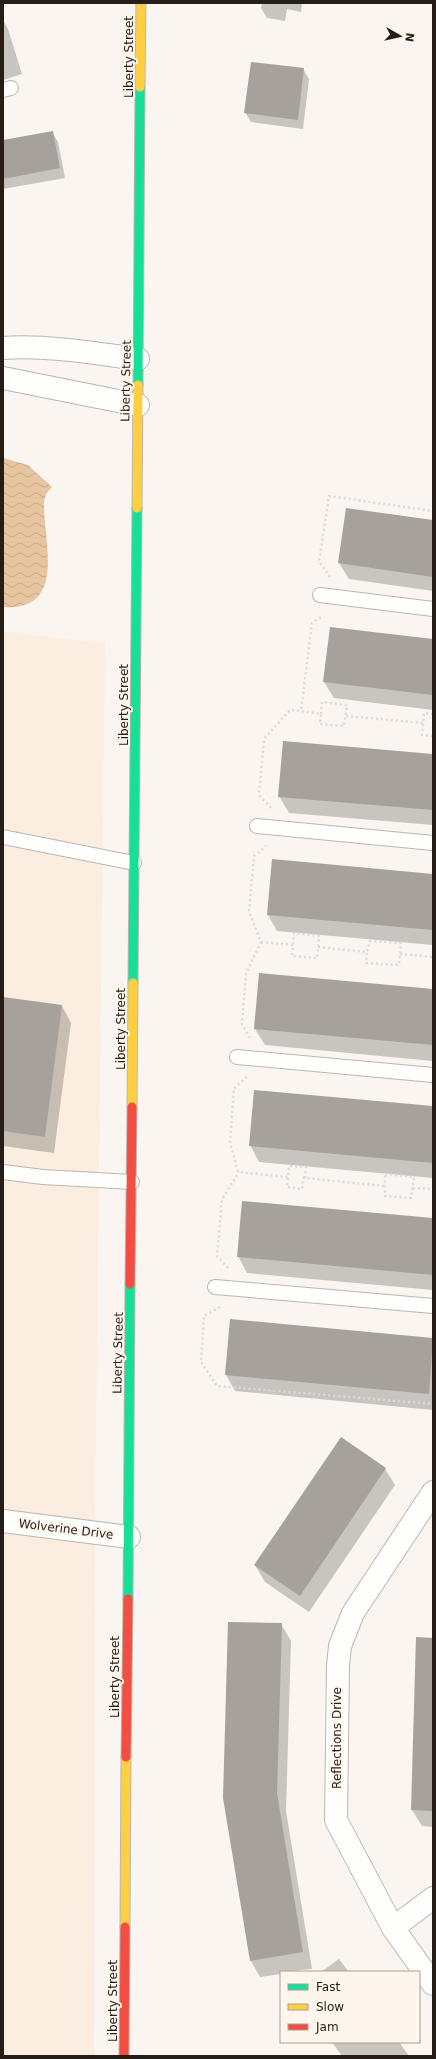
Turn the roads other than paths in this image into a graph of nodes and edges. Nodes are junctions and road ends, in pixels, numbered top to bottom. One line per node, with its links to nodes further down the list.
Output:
1 (141, 3): 3 (street, Liberty Street)
2 (3, 348): 3 (street)
3 (138, 359): 5 (street, Liberty Street)
4 (3, 378): 5 (street)
5 (138, 405): 11 (street, Liberty Street)
6 (320, 595): 7 (lane)
7 (433, 609)
8 (257, 826): 10 (lane)
9 (3, 837): 11 (lane)
10 (433, 842)
11 (134, 863): 15 (street, Liberty Street)
12 (237, 1057): 13 (lane)
13 (433, 1075)
14 (3, 1172): 15 (lane)
15 (132, 1182): 20 (street, Liberty Street)
16 (215, 1287): 17 (lane)
17 (433, 1306)
18 (433, 1492): 22 (street, Reflections Drive)
19 (3, 1521): 20 (street, Wolverine Drive)
20 (128, 1537): 24 (street, Liberty Street)
21 (433, 1898): 22 (street)
22 (393, 1928): 23 (street, Reflections Drive)
23 (433, 1984)
24 (124, 2056)

